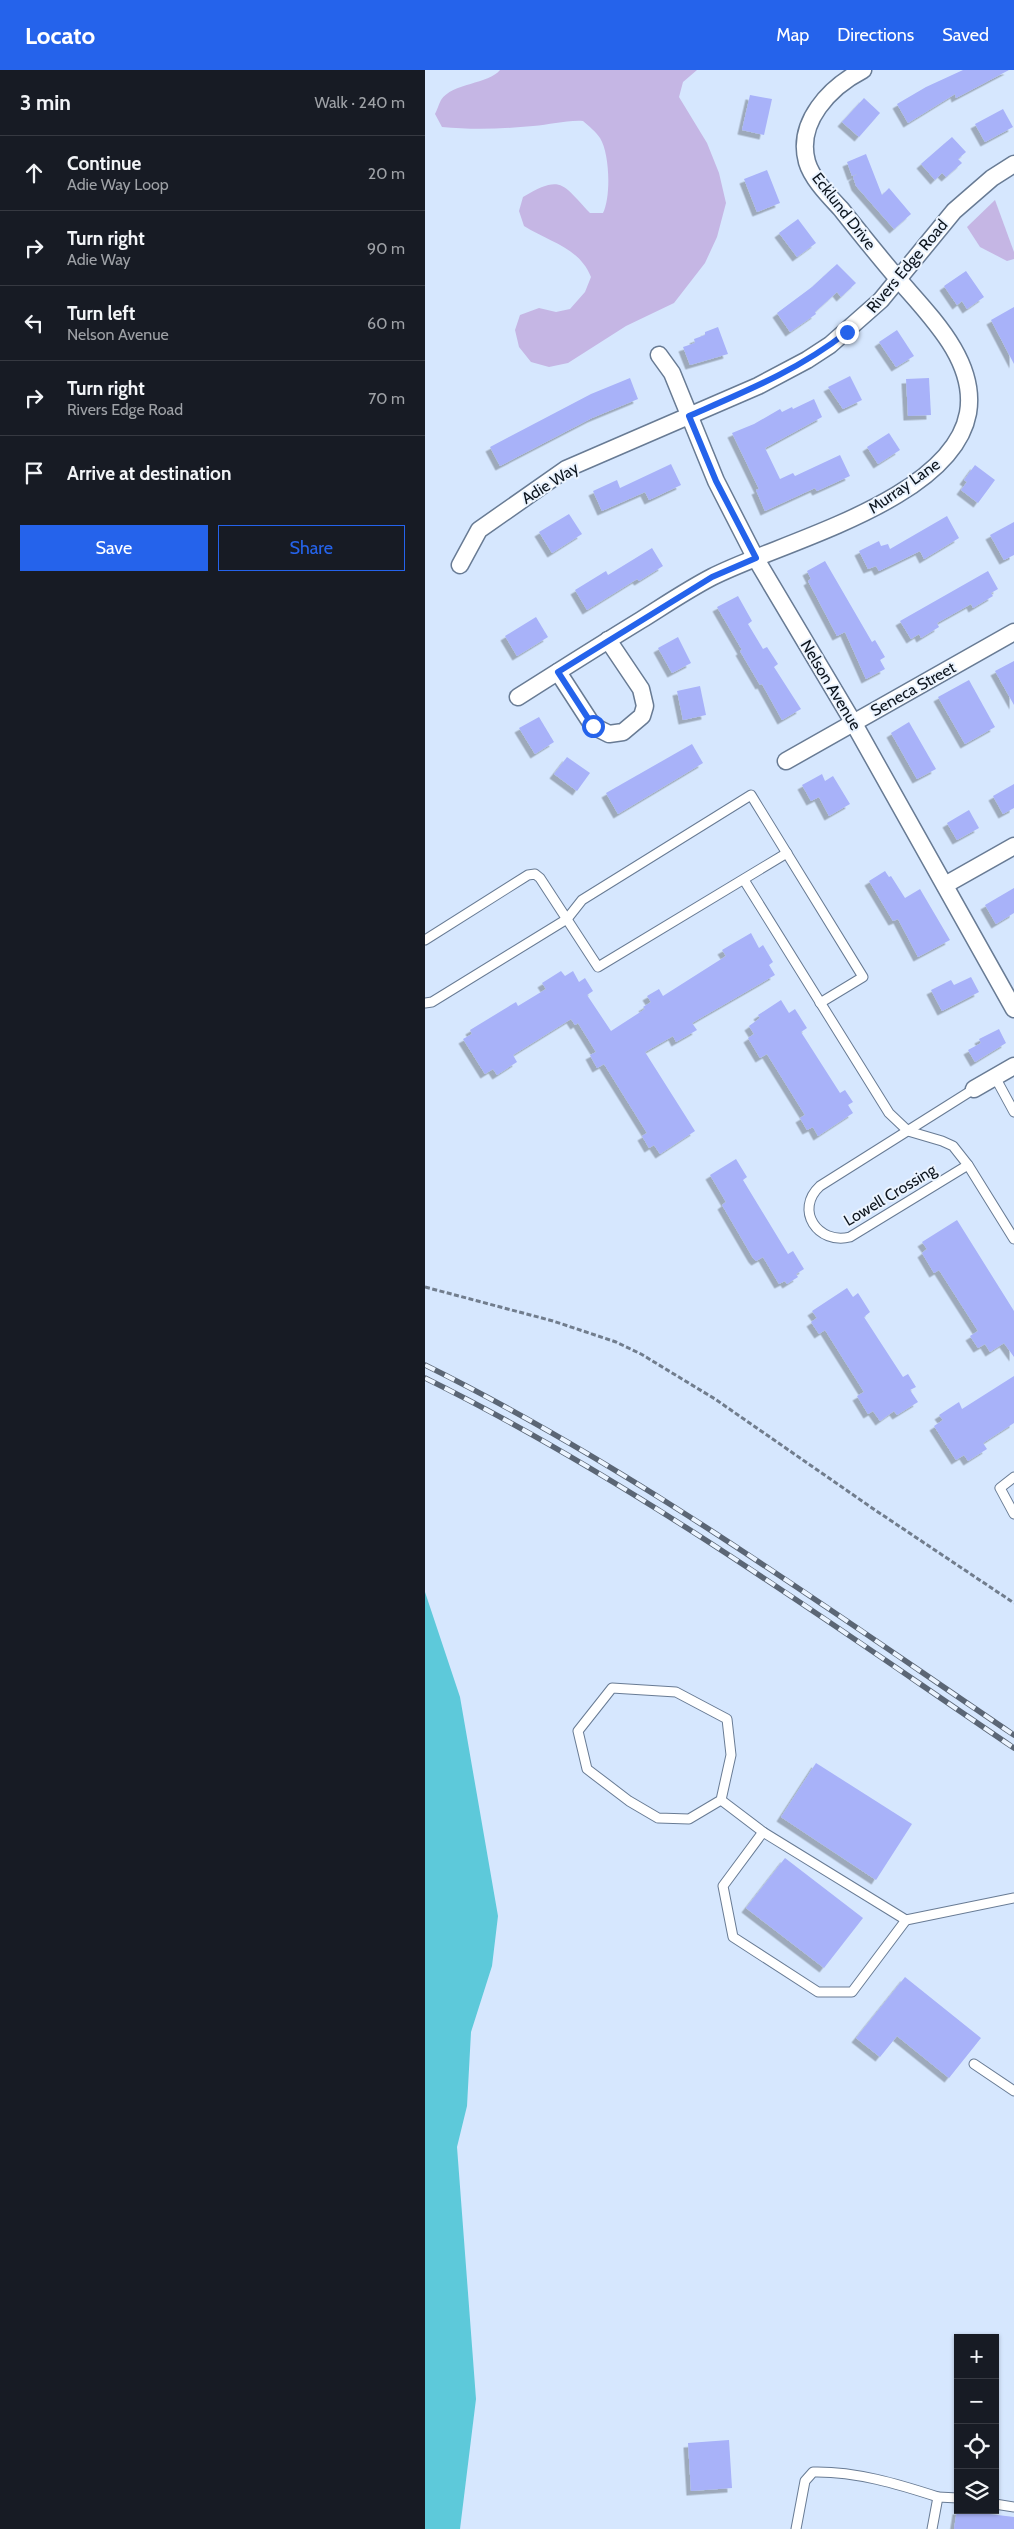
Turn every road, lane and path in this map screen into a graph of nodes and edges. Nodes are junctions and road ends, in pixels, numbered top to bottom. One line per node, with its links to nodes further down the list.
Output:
1 (863, 70): 3 (street, Ecklund Drive)
2 (1014, 164): 3 (street, Rivers Edge Road)
3 (899, 280): 5 (street, Rivers Edge Road); 6 (street, Murray Lane)
4 (659, 355): 5 (street, Nelson Avenue)
5 (689, 416): 6 (street, Nelson Avenue); 7 (street, Adie Way)
6 (756, 558): 9 (street); 12 (street, Nelson Avenue)
7 (460, 565)
8 (1014, 632): 12 (street, Seneca Street)
9 (608, 640): 10 (street); 10 (street)
10 (558, 672): 11 (street)
11 (519, 697)
12 (853, 722): 13 (street, Seneca Street); 17 (street, Nelson Avenue)
13 (786, 761)
14 (1014, 846): 17 (street)
15 (787, 853): 16 (lane); 18 (lane); 21 (lane)
16 (744, 880): 18 (lane); 21 (lane)
17 (945, 885): 22 (street, Nelson Avenue)
18 (567, 919): 19 (lane); 20 (lane)
19 (425, 940)
20 (425, 1003)
21 (820, 1003): 27 (lane)
22 (1014, 1009)
23 (1014, 1066): 24 (street)
24 (995, 1077): 25 (street); 26 (lane)
25 (974, 1089): 27 (lane)
26 (1014, 1112)
27 (908, 1132): 28 (lane, Lowell Crossing); 28 (lane, Lowell Crossing)
28 (968, 1165): 29 (lane)
29 (1014, 1239)
30 (425, 1288): 33 (path)
31 (1014, 1477): 32 (lane)
32 (1014, 1514)
33 (1014, 1603)
34 (721, 1800): 34 (lane); 35 (lane)
35 (763, 1832): 37 (lane); 37 (lane)
36 (1014, 1898): 37 (lane)
37 (906, 1920)
38 (974, 2064): 39 (lane)
39 (1014, 2091)
40 (938, 2497): 41 (lane); 44 (lane); 45 (lane)
41 (954, 2498)
42 (999, 2505): 43 (lane)
43 (1014, 2507)
44 (796, 2529)
45 (932, 2529)

